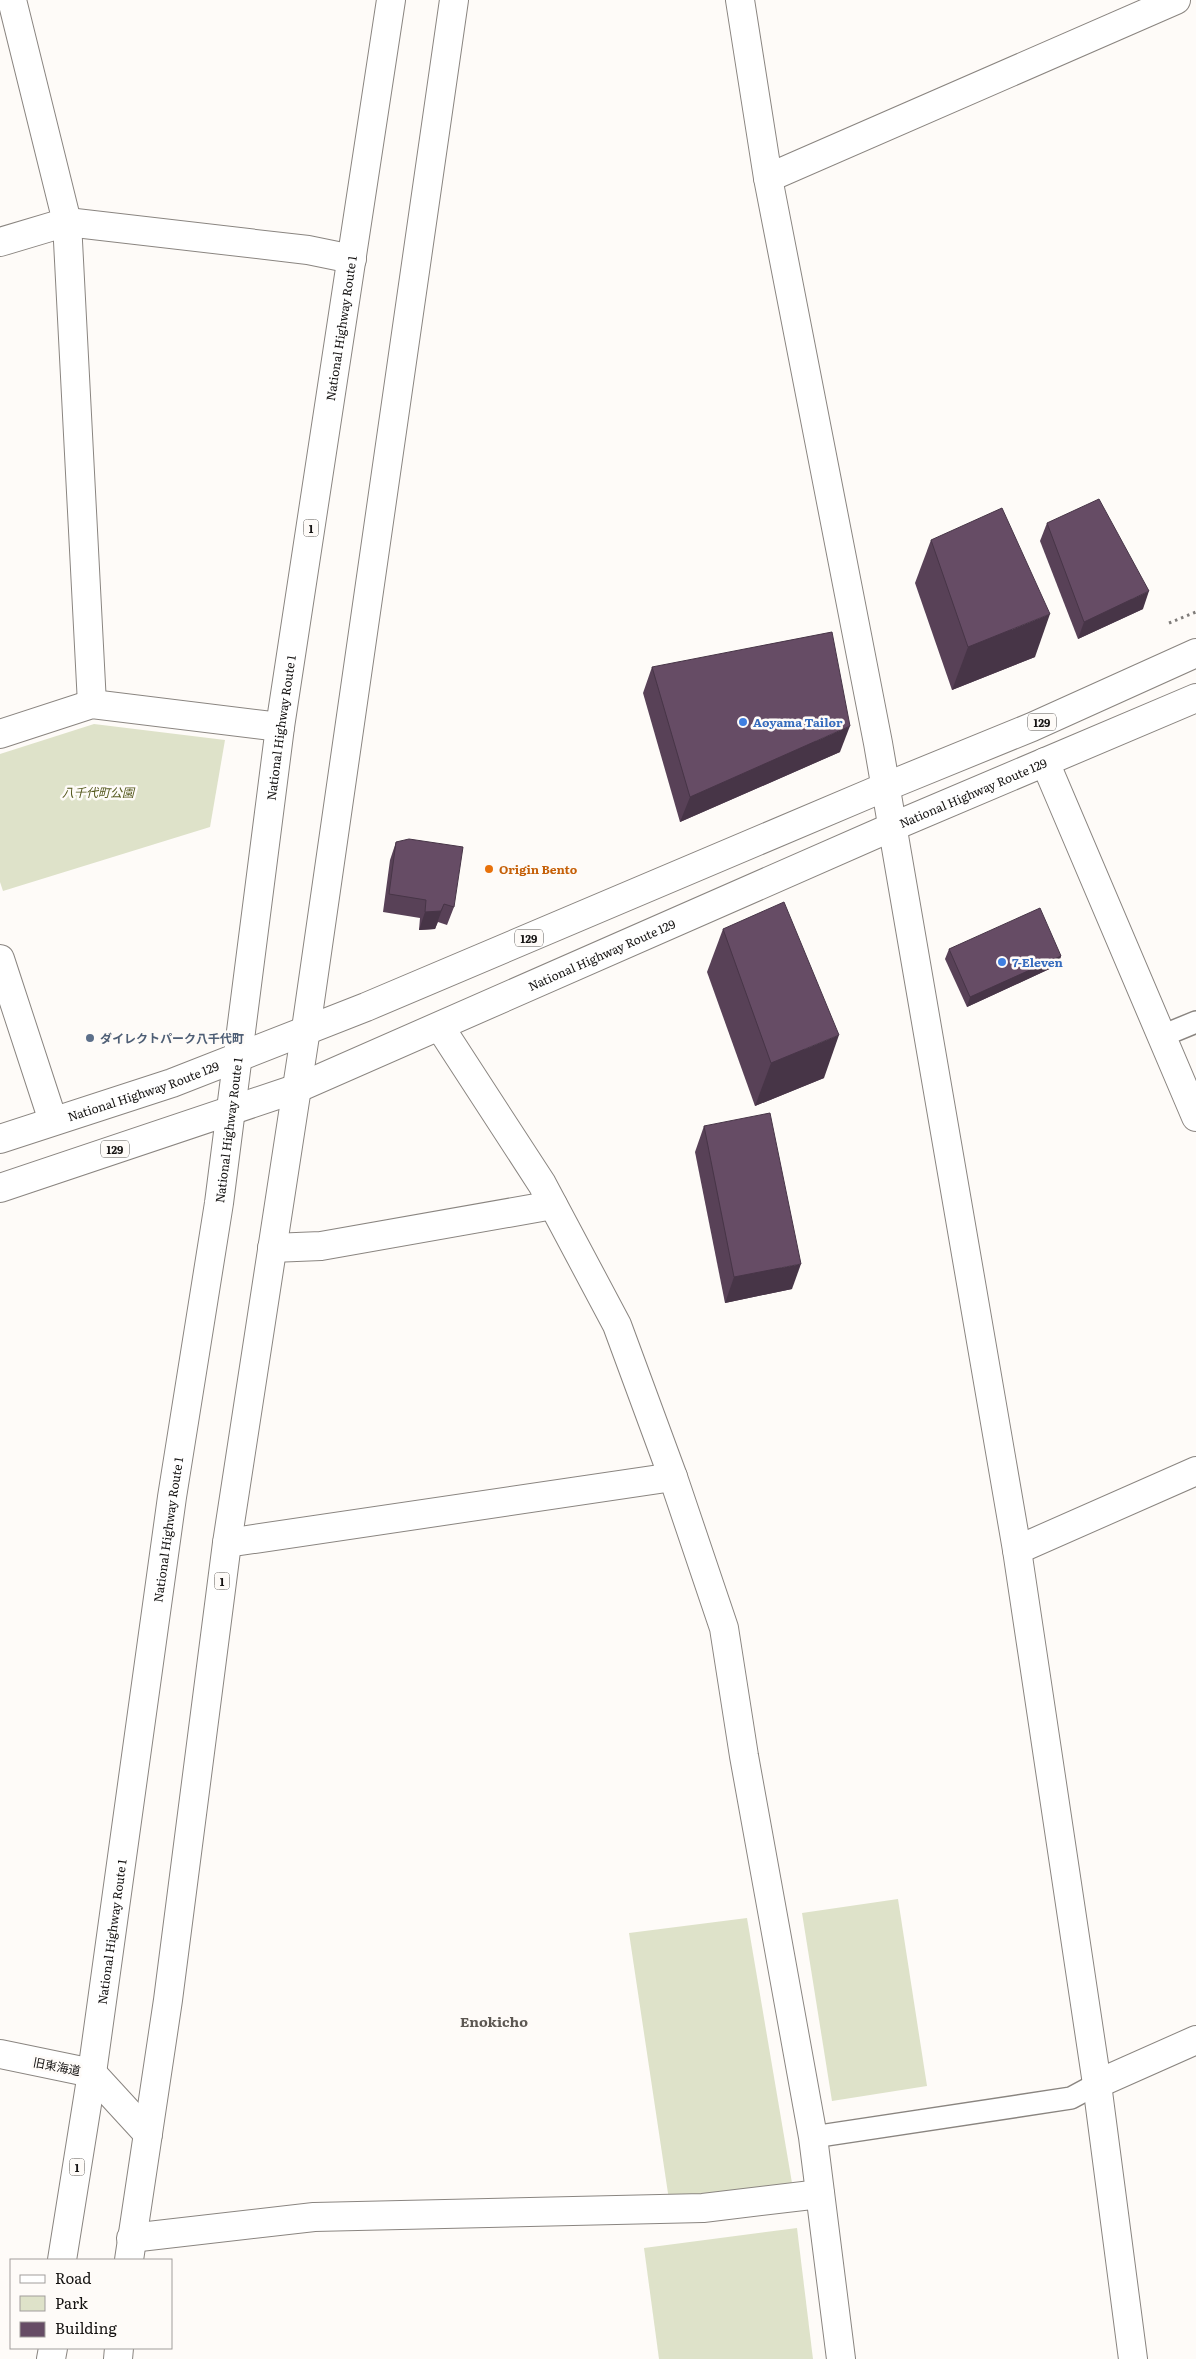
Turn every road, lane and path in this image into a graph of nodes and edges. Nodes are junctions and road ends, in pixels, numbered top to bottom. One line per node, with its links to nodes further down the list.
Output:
1 (12, 0): 7 (main road)
2 (391, 0): 9 (main road, National Highway Route 1 / 1)
3 (454, 0): 23 (main road, 1)
4 (740, 0): 6 (main road)
5 (1176, 0): 6 (main road)
6 (768, 178): 18 (main road)
7 (68, 222): 8 (main road); 9 (main road); 14 (main road)
8 (0, 242)
9 (352, 259): 15 (main road, National Highway Route 1 / 1)
10 (1196, 612): 11 (path)
11 (1169, 623)
12 (1196, 653): 18 (main road, National Highway Route 129 / 129)
13 (1196, 698): 17 (main road, National Highway Route 129 / 129)
14 (92, 704): 15 (main road); 16 (main road)
15 (280, 727): 25 (main road, National Highway Route 1 / 1)
16 (0, 734)
17 (1044, 762): 19 (main road, National Highway Route 129 / 129); 24 (main road)
18 (885, 787): 19 (main road); 23 (main road, National Highway Route 129 / 129)
19 (892, 827): 22 (main road, National Highway Route 129 / 129); 37 (main road)
20 (0, 959): 29 (main road)
21 (1196, 1022): 24 (lane)
22 (440, 1027): 26 (main road, National Highway Route 129 / 129); 32 (main road)
23 (306, 1029): 25 (main road, National Highway Route 129 / 129); 26 (main road, 1)
24 (1162, 1036): 28 (main road)
25 (238, 1057): 27 (main road, National Highway Route 1 / 1); 29 (main road, National Highway Route 129 / 129)
26 (298, 1088): 27 (main road, National Highway Route 129 / 129); 33 (main road, 1)
27 (231, 1112): 31 (main road, National Highway Route 129 / 129); 40 (main road, National Highway Route 1 / 1)
28 (1196, 1117)
29 (53, 1121): 30 (main road, National Highway Route 129 / 129)
30 (0, 1139)
31 (0, 1188)
32 (554, 1205): 33 (main road); 35 (main road)
33 (272, 1248): 36 (main road, 1)
34 (1196, 1471): 37 (main road)
35 (674, 1477): 36 (main road); 43 (main road)
36 (227, 1543): 42 (main road, 1)
37 (1017, 1550): 41 (main road)
38 (1196, 2040): 41 (main road)
39 (0, 2054): 40 (main road, 旧東海道)
40 (92, 2073): 42 (main road, 旧東海道); 46 (main road, National Highway Route 1 / 1)
41 (1097, 2084): 43 (lane); 48 (main road)
42 (148, 2134): 45 (main road, 1)
43 (813, 2137): 44 (main road)
44 (820, 2194): 45 (main road); 47 (main road)
45 (130, 2249)
46 (62, 2259)
47 (841, 2359)
48 (1133, 2359)

